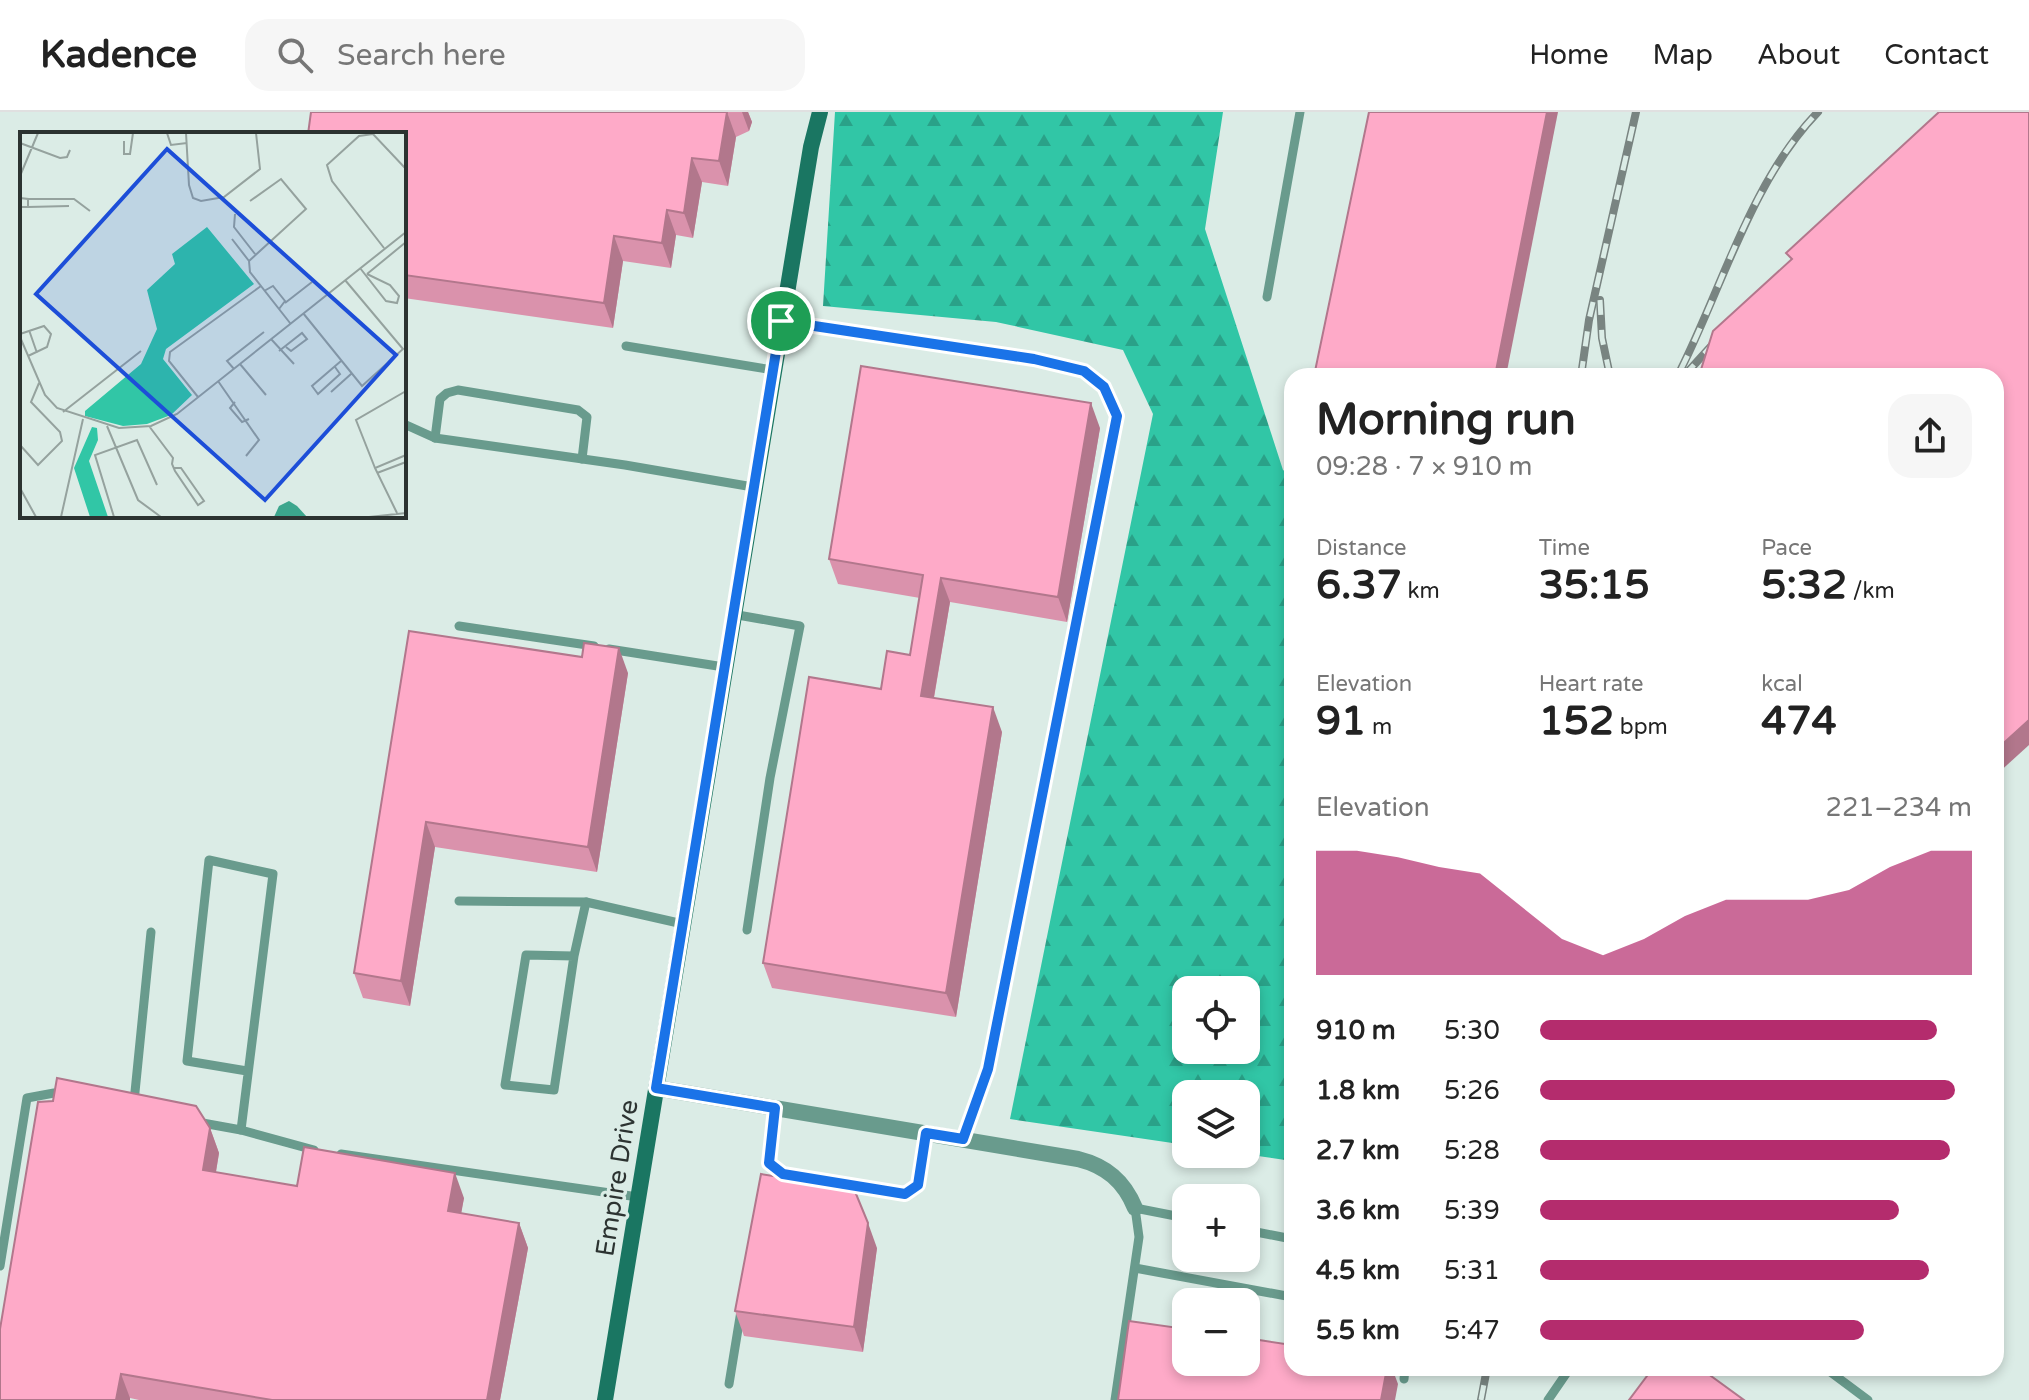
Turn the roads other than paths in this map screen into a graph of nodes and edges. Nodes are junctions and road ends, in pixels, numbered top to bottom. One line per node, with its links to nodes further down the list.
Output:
1 (820, 112): 4 (street, Empire Drive)
2 (1300, 112): 3 (lane)
3 (1267, 297)
4 (781, 321): 6 (street, Empire Drive); 28 (lane)
5 (626, 346): 6 (lane)
6 (773, 370): 10 (street, Empire Drive)
7 (406, 425): 8 (lane)
8 (435, 438): 9 (lane); 9 (lane)
9 (582, 459): 10 (lane)
10 (753, 487): 11 (street, Empire Drive)
11 (732, 614): 13 (street, Empire Drive); 17 (lane)
12 (459, 626): 13 (lane)
13 (724, 667): 16 (street, Empire Drive)
14 (459, 901): 15 (lane)
15 (586, 902): 16 (lane); 19 (lane)
16 (683, 924): 21 (street, Empire Drive)
17 (747, 930)
18 (151, 932): 23 (lane)
19 (574, 956): 19 (lane)
20 (247, 1071): 20 (lane); 26 (lane)
21 (656, 1088): 24 (street); 31 (street, Empire Drive)
22 (80, 1098): 36 (lane)
23 (120, 1107)
24 (775, 1108): 27 (street); 29 (lane)
25 (180, 1118): 26 (lane)
26 (241, 1130): 31 (lane)
27 (926, 1133): 28 (street); 29 (lane)
28 (963, 1139): 32 (street)
29 (769, 1163): 30 (lane)
30 (766, 1177)
31 (638, 1197): 43 (street, Empire Drive)
32 (1135, 1208): 33 (lane); 37 (lane)
33 (1172, 1215)
34 (1260, 1233): 35 (lane)
35 (1284, 1237)
36 (0, 1266)
37 (1135, 1268): 39 (lane); 44 (lane)
38 (744, 1294): 42 (lane)
39 (1284, 1296)
40 (1564, 1376): 45 (lane)
41 (1836, 1376): 46 (lane)
42 (729, 1384)
43 (605, 1400)
44 (1115, 1400)
45 (1548, 1400)
46 (1868, 1400)

